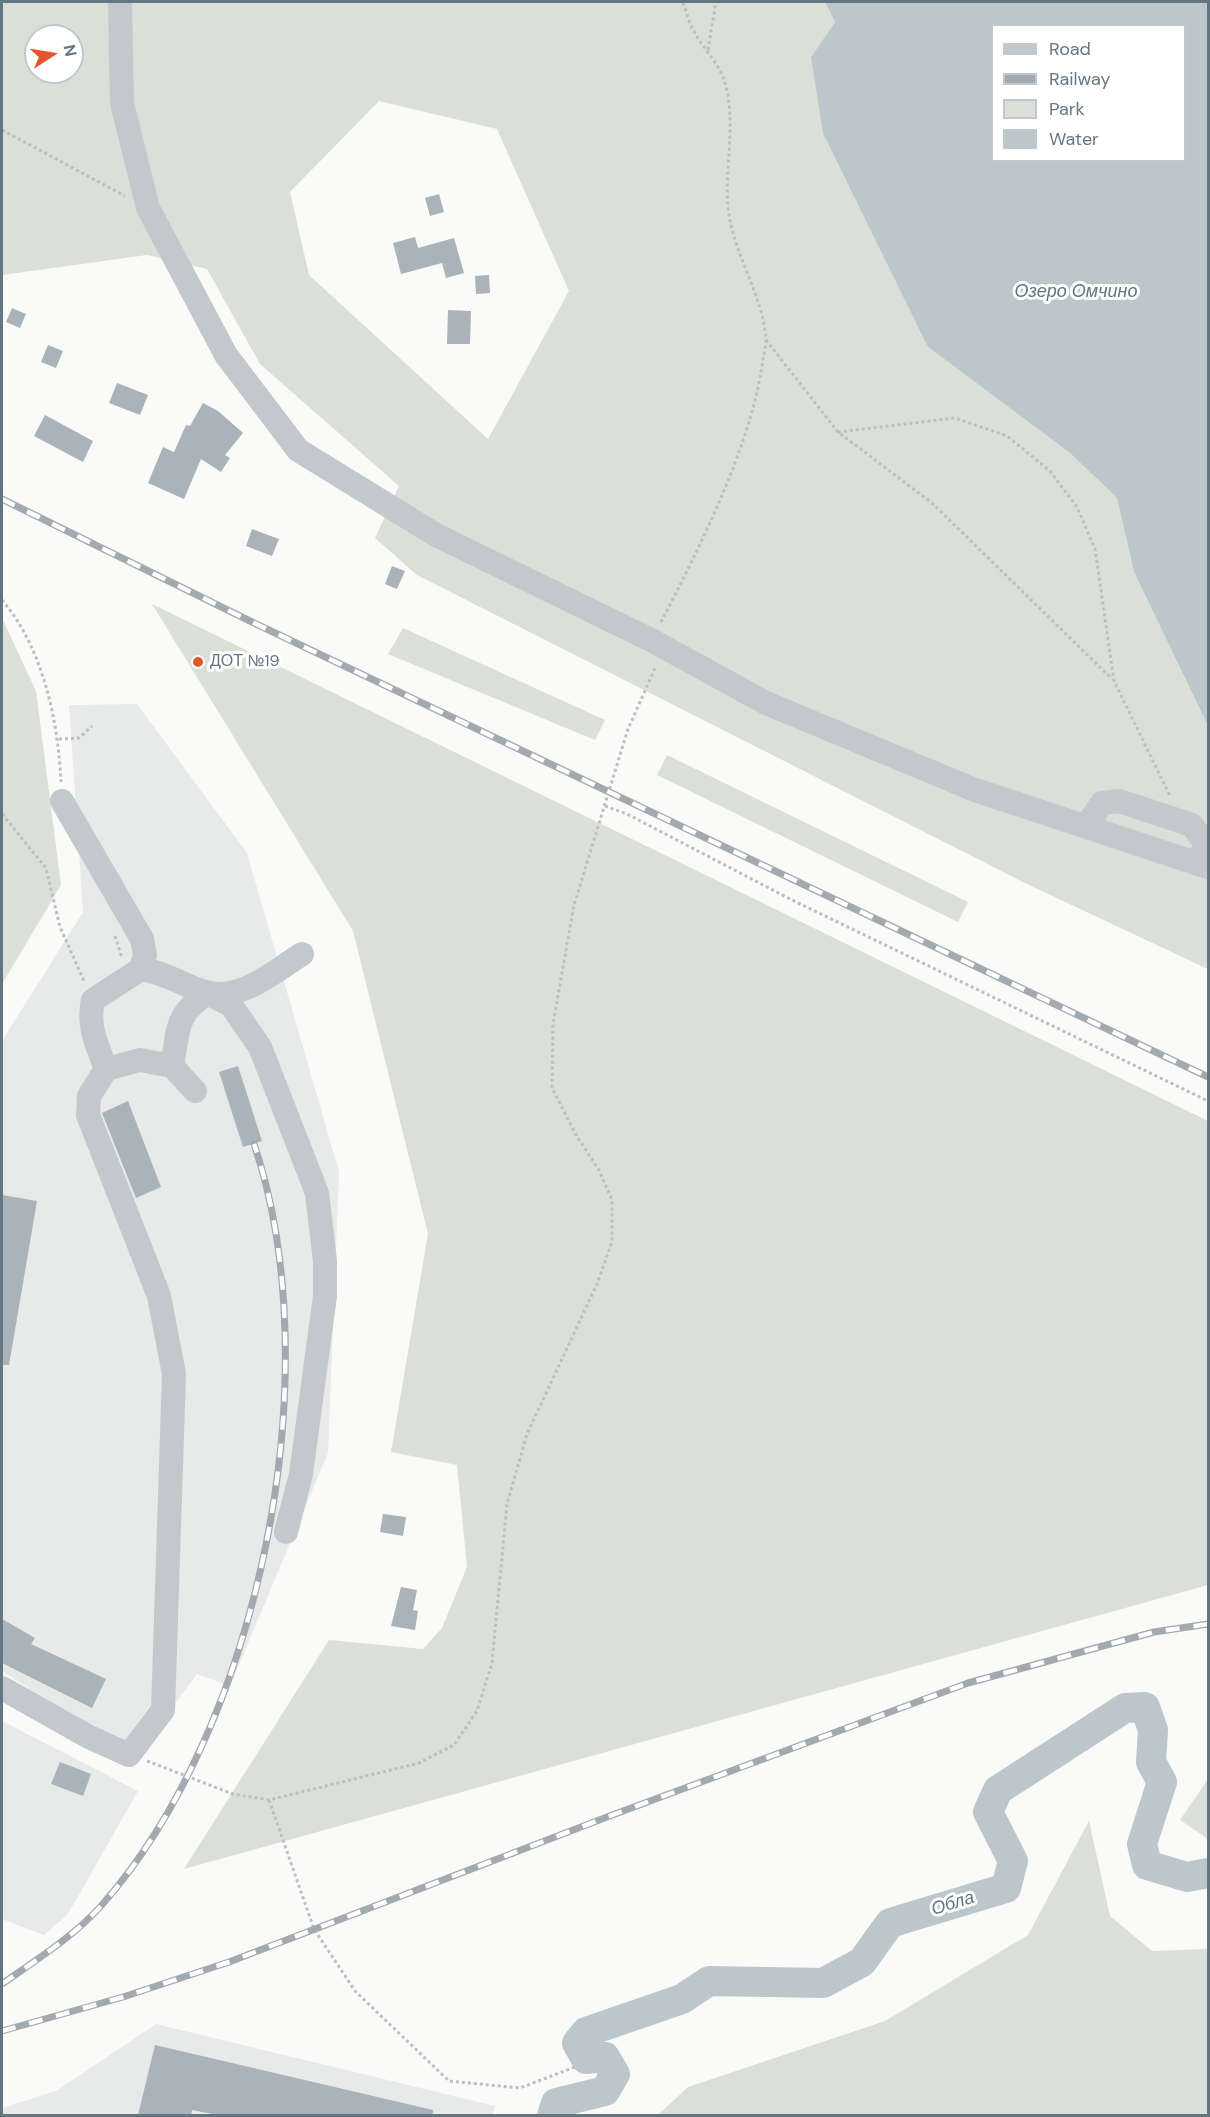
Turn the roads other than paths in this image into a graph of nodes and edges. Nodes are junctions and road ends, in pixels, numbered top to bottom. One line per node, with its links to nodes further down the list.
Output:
1 (120, 2): 3 (street)
2 (62, 801): 6 (street)
3 (1087, 825): 4 (street); 4 (street)
4 (1203, 866)
5 (302, 954): 7 (street)
6 (141, 969): 7 (street); 9 (street)
7 (207, 993): 8 (street); 11 (street)
8 (172, 1066): 9 (street); 10 (street)
9 (106, 1069): 12 (street)
10 (195, 1091)
11 (286, 1532)
12 (2, 1688)

